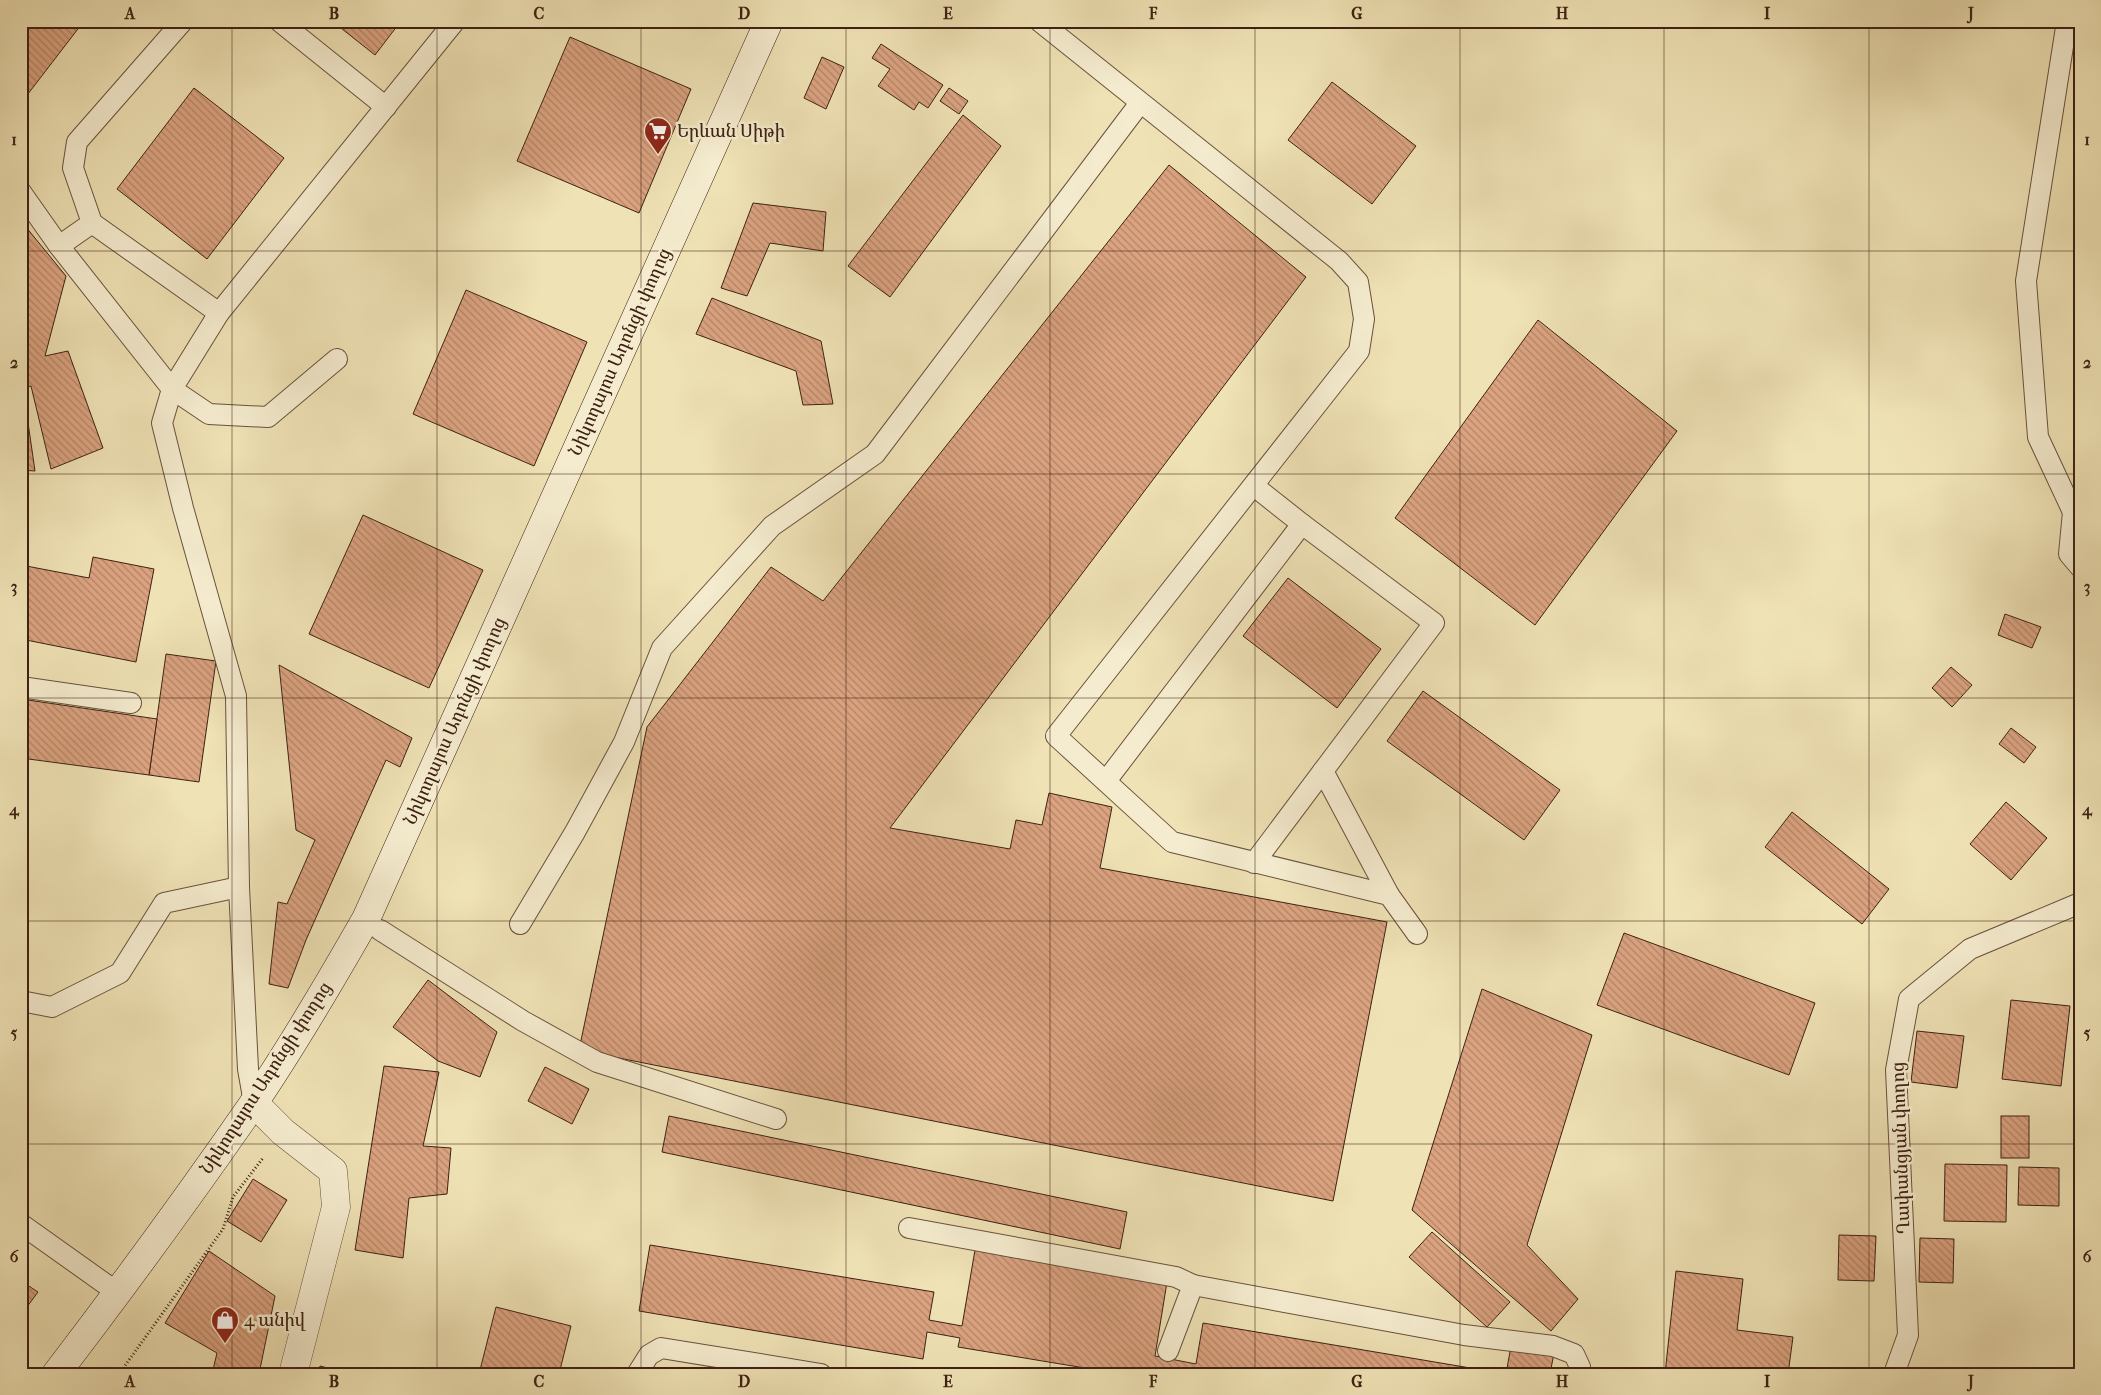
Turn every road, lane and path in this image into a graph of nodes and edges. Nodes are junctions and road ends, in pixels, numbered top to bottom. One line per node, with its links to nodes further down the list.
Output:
1 (182, 21): 12 (lane)
2 (279, 21): 10 (lane)
3 (455, 21): 10 (lane)
4 (769, 21): 8 (street, Նիկողայոս Ադոնցի փողոց)
5 (788, 21): 8 (street, Նիկողայոս Ադոնցի փողոց)
6 (1038, 21): 9 (lane)
7 (2067, 21): 18 (lane)
8 (752, 79): 30 (street, Նիկողայոս Ադոնցի փողոց); 33 (street, Նիկողայոս Ադոնցի փողոց)
9 (1140, 103): 17 (lane); 29 (lane)
10 (386, 107): 14 (lane)
11 (21, 192): 13 (lane)
12 (92, 223): 13 (lane); 14 (lane)
13 (59, 246): 16 (lane)
14 (219, 313): 16 (lane)
15 (338, 359): 16 (lane)
16 (172, 389): 26 (lane)
17 (1254, 486): 19 (lane); 24 (lane)
18 (2076, 509): 20 (lane)
19 (1302, 524): 23 (lane); 24 (lane)
20 (2080, 567)
21 (21, 687): 22 (lane)
22 (130, 703)
23 (1323, 771): 25 (lane); 27 (lane)
24 (1106, 781): 25 (lane)
25 (1254, 862): 27 (lane)
26 (239, 887): 32 (lane); 33 (lane)
27 (1389, 895): 31 (lane)
28 (2080, 903): 48 (lane, Ղափանցյան փողոց)
29 (520, 924)
30 (380, 930): 33 (street, Նիկողայոս Ադոնցի փողոց); 34 (lane)
31 (1417, 934)
32 (21, 1001)
33 (259, 1108): 35 (street); 39 (street, Նիկողայոս Ադոնցի փողոց); 42 (street, Նիկողայոս Ադոնցի փողոց)
34 (776, 1119)
35 (284, 1132): 43 (path); 44 (street)
36 (21, 1224): 39 (lane)
37 (908, 1228): 38 (lane)
38 (1193, 1285): 40 (lane); 47 (lane)
39 (118, 1292): 41 (street, Նիկողայոս Ադոնցի փողոց)
40 (1168, 1351)
41 (56, 1374)
42 (78, 1374)
43 (118, 1374)
44 (293, 1374)
45 (637, 1374): 46 (lane)
46 (821, 1374)
47 (1579, 1374)
48 (1894, 1374)

